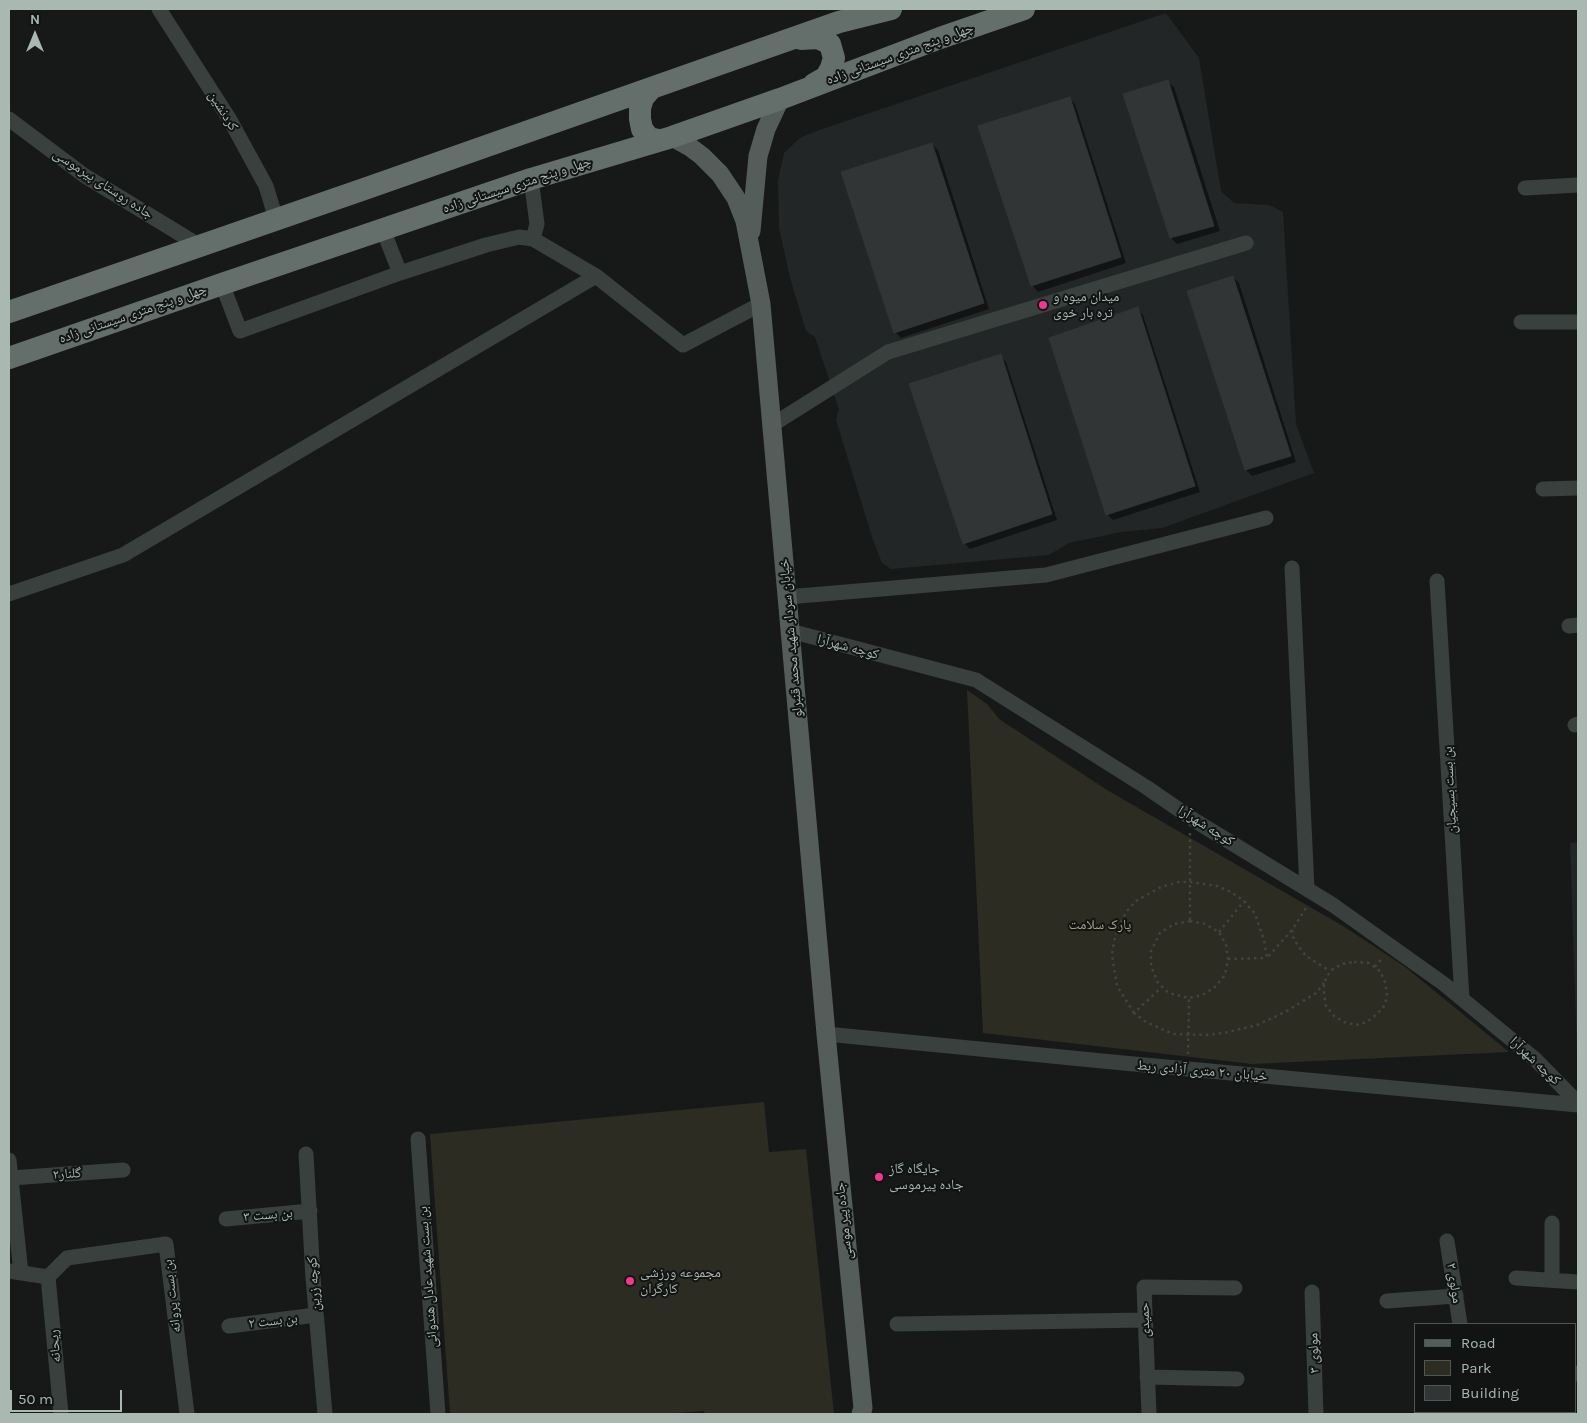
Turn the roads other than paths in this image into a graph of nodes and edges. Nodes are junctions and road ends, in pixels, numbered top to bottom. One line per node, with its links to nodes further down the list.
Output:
1 (159, 9): 13 (street, کردنشین)
2 (891, 9): 4 (highway)
3 (1024, 9): 5 (highway, چهل و پنج متری سیستانی زاده)
4 (790, 40): 5 (highway); 6 (highway)
5 (811, 86): 7 (highway, چهل و پنج متری سیستانی زاده)
6 (650, 90): 9 (highway); 13 (highway)
7 (780, 99): 9 (highway, چهل و پنج متری سیستانی زاده); 16 (main road)
8 (9, 119): 18 (street, جاده روستای پیرموسی)
9 (665, 138): 10 (highway, چهل و پنج متری سیستانی زاده); 16 (main road)
10 (531, 179): 14 (highway, چهل و پنج متری سیستانی زاده); 15 (street)
11 (1578, 185): 12 (street)
12 (1525, 188)
13 (276, 219): 18 (highway)
14 (382, 230): 19 (street); 21 (highway, چهل و پنج متری سیستانی زاده)
15 (533, 239): 19 (street); 20 (street)
16 (750, 242): 22 (main road, خیابان سردار شهید محمد قنبرلو)
17 (1246, 243): 27 (street)
18 (200, 246): 23 (highway)
19 (400, 273): 21 (street)
20 (596, 276): 22 (street); 33 (street)
21 (222, 284): 26 (highway, چهل و پنج متری سیستانی زاده)
22 (761, 304): 27 (main road, خیابان سردار شهید محمد قنبرلو)
23 (9, 312)
24 (1521, 322): 25 (street)
25 (1578, 322)
26 (9, 358)
27 (772, 425): 34 (main road, خیابان سردار شهید محمد قنبرلو)
28 (1578, 488): 29 (street)
29 (1543, 489)
30 (1266, 518): 34 (street)
31 (1292, 568): 36 (street)
32 (1437, 581): 37 (street, بن بست بسیجیان)
33 (9, 594)
34 (787, 598): 35 (main road, خیابان سردار شهید محمد قنبرلو)
35 (790, 631): 36 (street, کوچه شهرآرا); 38 (main road, خیابان سردار شهید محمد قنبرلو)
36 (1311, 892): 37 (street, کوچه شهرآرا)
37 (1462, 999): 39 (street, کوچه شهرآرا)
38 (826, 1034): 39 (street, خیابان ۲۰ متری آزادی ربط); 65 (main road, جاده پیر موسی)
39 (1578, 1104)
40 (418, 1139): 69 (street, بن بست شهید عادل هندوانی)
41 (306, 1154): 45 (street, کوچه زرین)
42 (9, 1160): 44 (street)
43 (123, 1170): 44 (street, گلنار۲)
44 (11, 1178): 49 (street)
45 (310, 1211): 46 (street, بن بست ۳); 58 (street, کوچه زرین)
46 (226, 1219)
47 (1552, 1223): 52 (street)
48 (1447, 1241): 56 (street, مولوی ۲)
49 (15, 1272): 50 (street)
50 (48, 1278): 66 (street, ریحانه); 67 (street, بن بست پروانه)
51 (1516, 1278): 52 (street)
52 (1552, 1280): 53 (street)
53 (1578, 1282)
54 (1235, 1288): 59 (street, حمیدی)
55 (1312, 1292): 71 (street, مولوی ۳)
56 (1456, 1296): 57 (street); 60 (street, مولوی ۲)
57 (1386, 1301)
58 (316, 1315): 62 (street, بن بست ۲); 68 (street, کوچه زرین)
59 (1145, 1320): 61 (street); 63 (street, حمیدی)
60 (1460, 1323)
61 (896, 1324)
62 (229, 1326)
63 (1148, 1377): 64 (street); 70 (street, حمیدی)
64 (1237, 1379)
65 (863, 1412)
66 (61, 1414)
67 (187, 1414)
68 (325, 1414)
69 (438, 1414)
70 (1149, 1414)
71 (1316, 1414)

